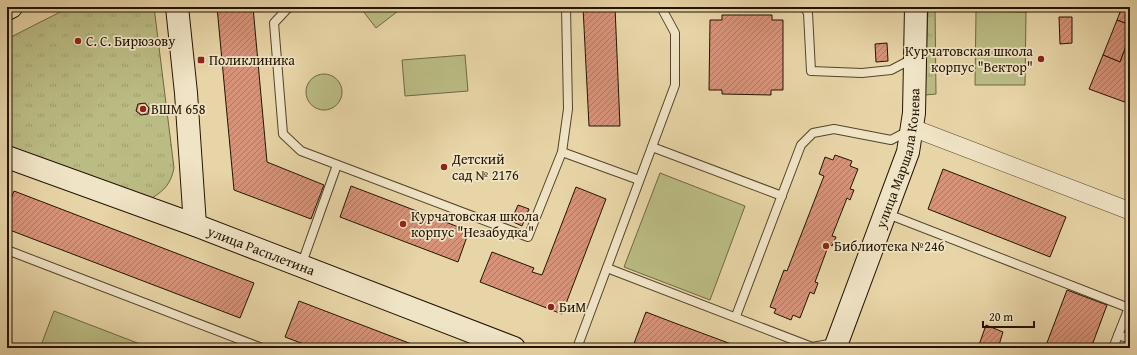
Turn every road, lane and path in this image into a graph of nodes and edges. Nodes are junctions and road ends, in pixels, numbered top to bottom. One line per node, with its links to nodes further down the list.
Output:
1 (11, 7): 8 (street)
2 (177, 7): 19 (street)
3 (289, 7): 14 (lane)
4 (566, 7): 12 (lane)
5 (661, 7): 11 (lane)
6 (804, 7): 9 (lane)
7 (916, 7): 9 (street, улица Маршала Конева)
8 (7, 9)
9 (915, 58): 10 (street, улица Маршала Конева)
10 (913, 128): 16 (lane); 17 (street); 18 (street, улица Маршала Конева)
11 (652, 147): 15 (lane); 16 (lane)
12 (562, 152): 14 (lane); 15 (lane)
13 (7, 157): 19 (street, улица Расплетина)
14 (337, 165): 21 (lane)
15 (639, 180): 22 (lane)
16 (782, 196): 24 (lane)
17 (1130, 211)
18 (885, 214): 23 (lane); 27 (street, улица Маршала Конева)
19 (195, 225): 21 (street, улица Расплетина)
20 (7, 250): 28 (lane)
21 (301, 266): 29 (street, улица Расплетина)
22 (607, 268): 24 (lane); 30 (lane)
23 (1129, 306): 25 (lane)
24 (736, 316): 27 (lane)
25 (1118, 335): 26 (lane); 31 (lane)
26 (1130, 339)
27 (836, 345)
28 (262, 348)
29 (514, 348)
30 (577, 348)
31 (1113, 348)

